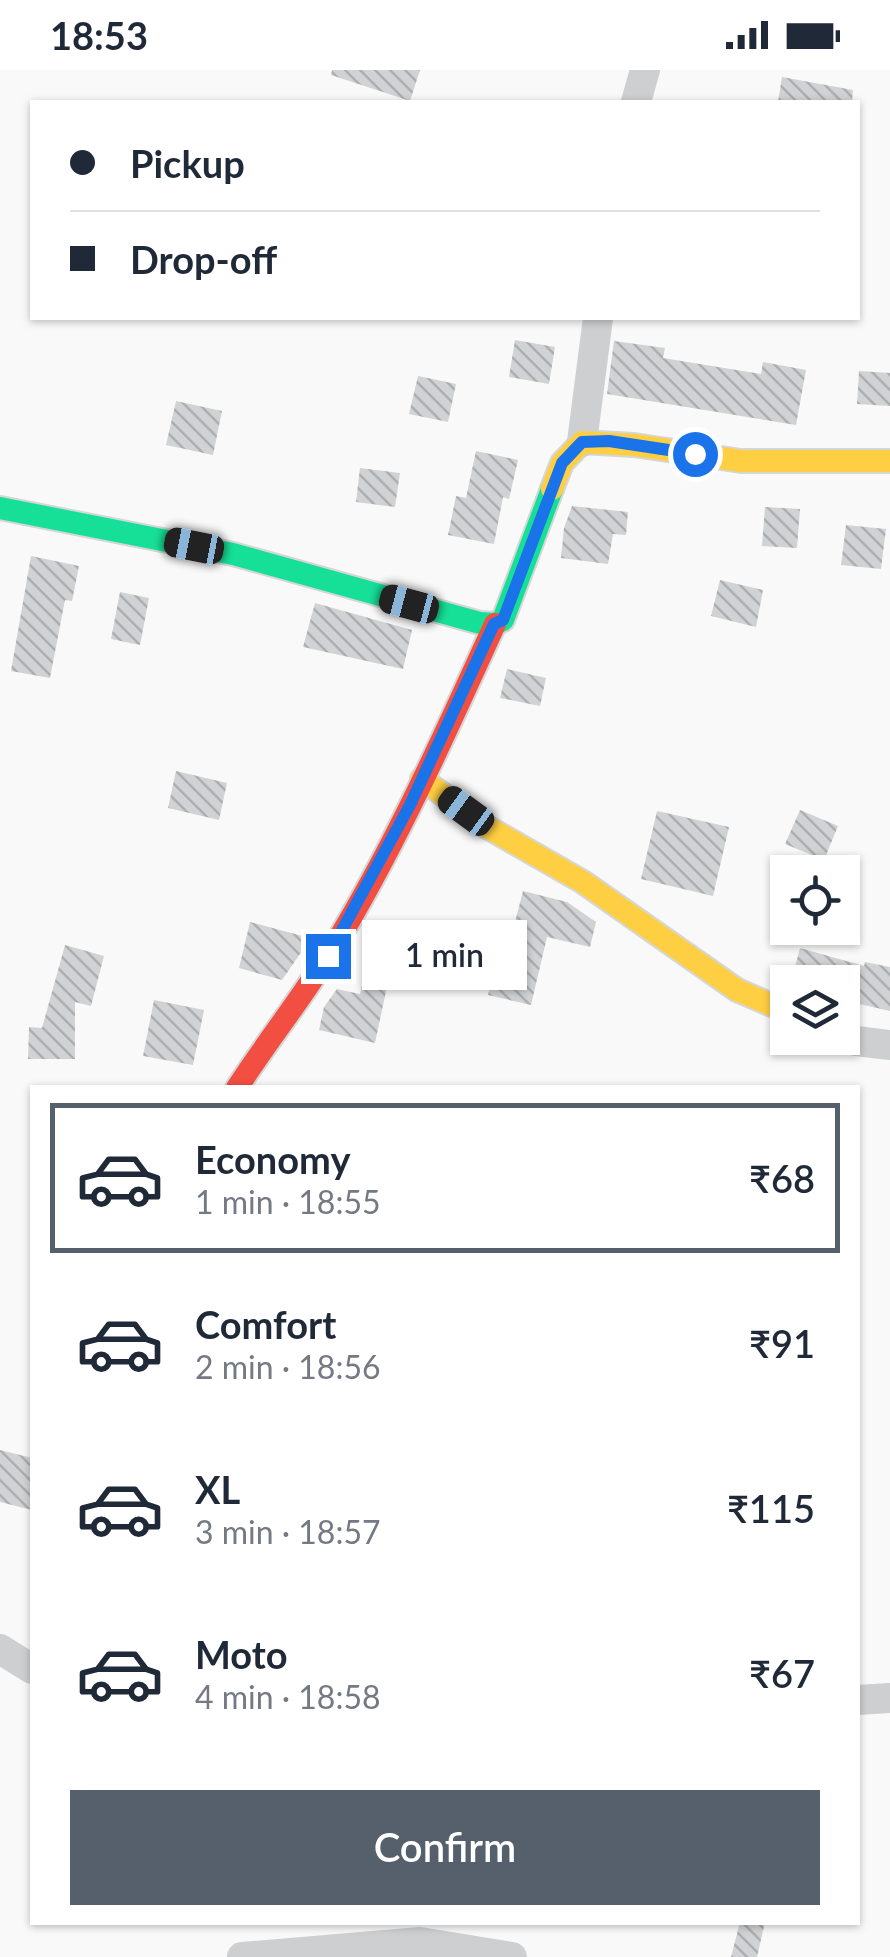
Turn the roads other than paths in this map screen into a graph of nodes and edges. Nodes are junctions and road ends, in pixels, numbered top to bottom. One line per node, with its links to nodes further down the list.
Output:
1 (645, 70): 2 (street)
2 (637, 100)
3 (598, 320): 4 (street)
4 (582, 442): 5 (street); 7 (street)
5 (890, 462)
6 (0, 508): 7 (street)
7 (494, 624): 8 (street)
8 (422, 779): 9 (street); 12 (street)
9 (770, 1004)
10 (860, 1042): 11 (street)
11 (890, 1046)
12 (239, 1085)
13 (0, 1648): 14 (street)
14 (30, 1668)
15 (890, 1698): 16 (street)
16 (860, 1700)
17 (242, 1957): 18 (street)
18 (512, 1957)

